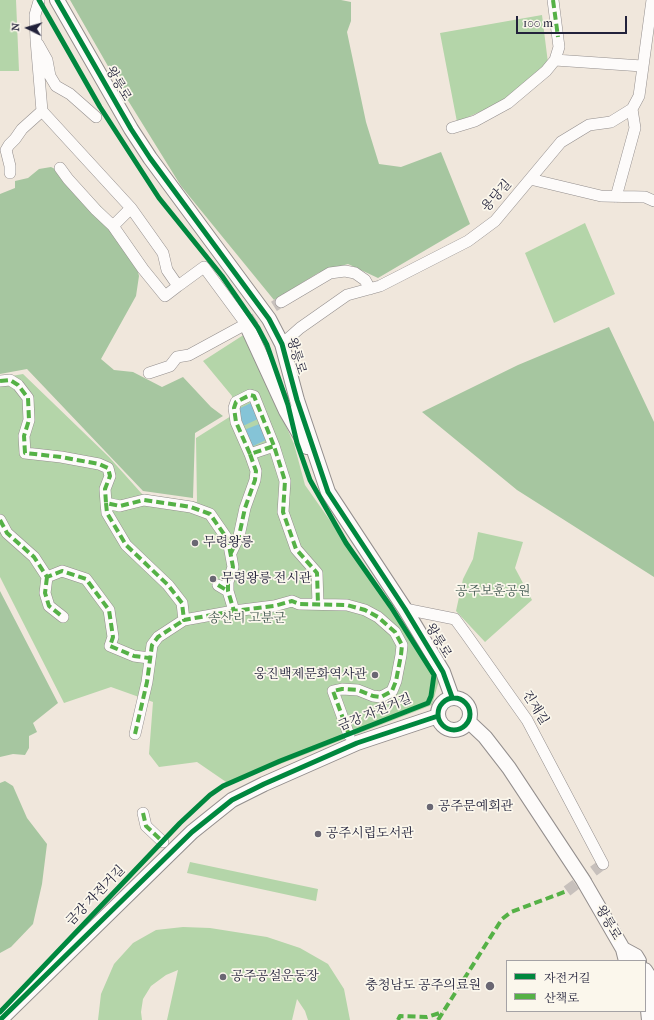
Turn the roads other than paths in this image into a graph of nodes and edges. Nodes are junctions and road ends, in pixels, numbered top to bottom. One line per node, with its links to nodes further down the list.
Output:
1 (57, 0): 24 (main road, 왕릉로)
2 (553, 0): 7 (street)
3 (652, 0): 5 (street)
4 (39, 1): 6 (street)
5 (651, 33): 8 (street)
6 (36, 40): 10 (street); 11 (street)
7 (555, 60): 8 (street); 12 (street)
8 (642, 66): 9 (street)
9 (632, 109): 15 (street, 용당길); 16 (street)
10 (42, 111): 14 (street); 18 (street)
11 (96, 117)
12 (452, 128)
13 (60, 168): 19 (street)
14 (10, 173)
15 (530, 179): 16 (street); 21 (street, 용당길)
16 (616, 197): 17 (street)
17 (654, 200)
18 (131, 208): 19 (street); 20 (street)
19 (113, 226): 20 (street)
20 (178, 286): 23 (street)
21 (370, 289): 22 (street); 24 (street, 용당길)
22 (281, 302)
23 (246, 324): 25 (street); 29 (main road)
24 (282, 344): 29 (main road, 왕릉로)
25 (149, 373)
26 (0, 381): 30 (street)
27 (274, 446): 28 (street); 28 (street); 36 (street)
28 (250, 454): 32 (street)
29 (318, 461): 37 (main road, 왕릉로)
30 (106, 503): 32 (street); 40 (street)
31 (0, 520): 33 (street)
32 (231, 553): 35 (street)
33 (46, 576): 39 (street); 41 (street)
34 (218, 585): 35 (street)
35 (228, 591): 38 (street)
36 (318, 604): 38 (street); 46 (street)
37 (405, 609): 42 (main road, 왕릉로); 49 (street, 진재길)
38 (234, 611): 40 (street)
39 (62, 617)
40 (184, 620): 41 (street)
41 (149, 658): 45 (street)
42 (452, 697): 43 (main road); 44 (main road)
43 (438, 716): 44 (main road); 56 (main road)
44 (468, 721): 50 (main road, 왕릉로)
45 (134, 734)
46 (349, 735)
47 (143, 813): 48 (street)
48 (163, 842)
49 (603, 864)
50 (625, 955): 51 (main road, 왕릉로)
51 (638, 960)
52 (646, 972): 53 (main road)
53 (654, 984)
54 (646, 991): 55 (main road)
55 (654, 1001): 57 (main road)
56 (0, 1020)
57 (648, 1020)

